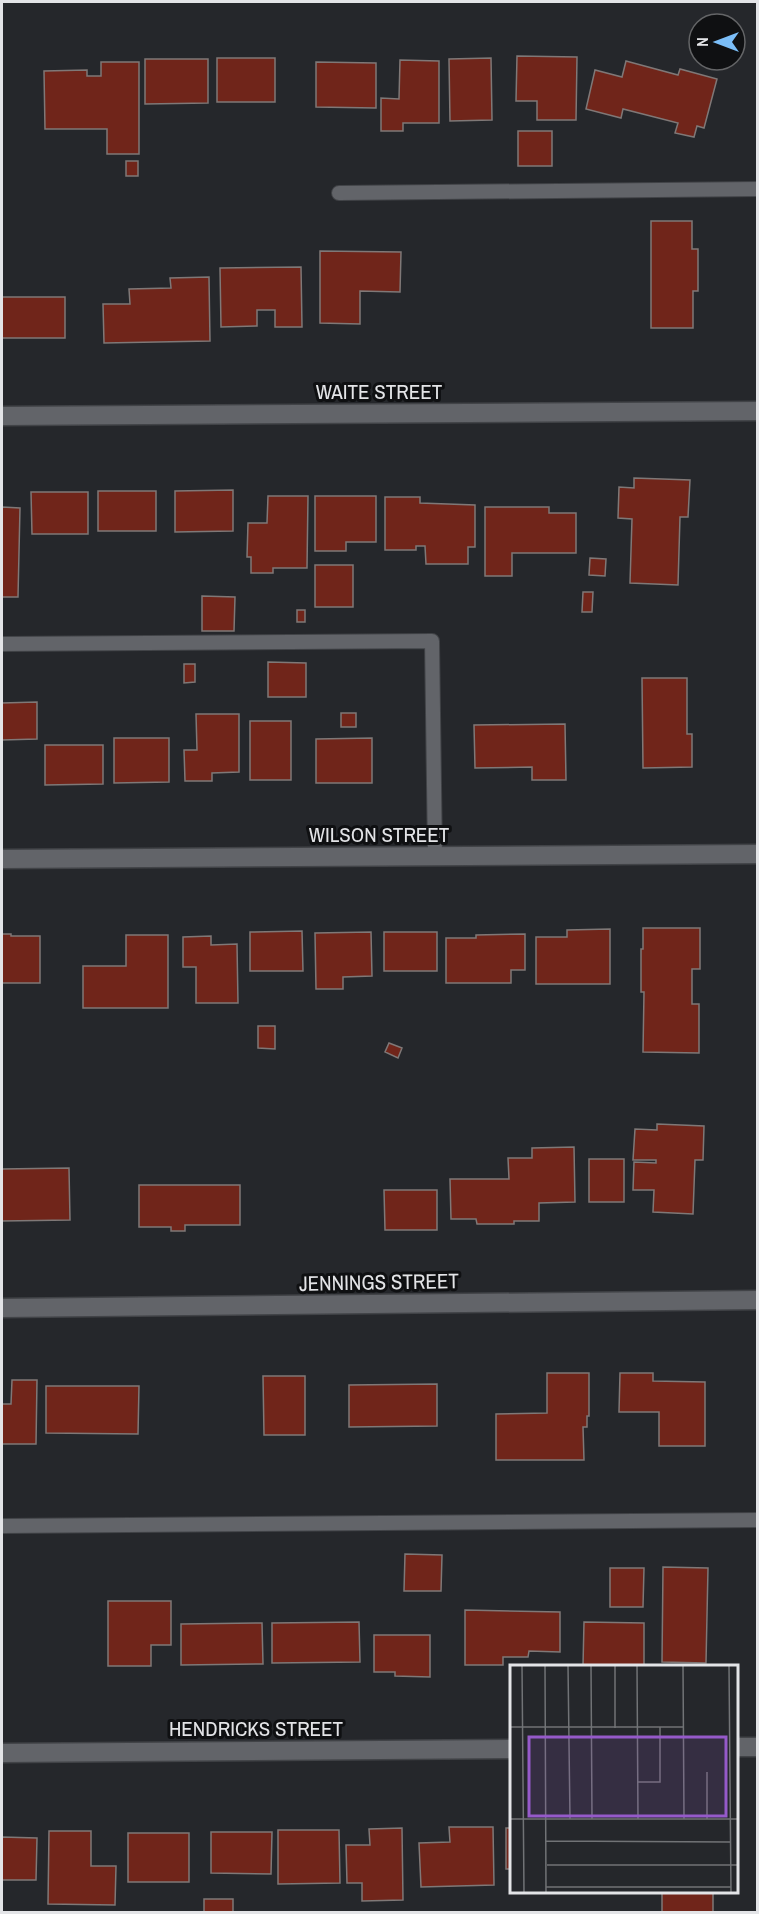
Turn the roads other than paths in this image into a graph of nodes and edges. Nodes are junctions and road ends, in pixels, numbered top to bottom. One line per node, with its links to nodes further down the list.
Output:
1 (758, 189): 2 (lane)
2 (339, 193)
3 (758, 411): 4 (street, WAITE STREET)
4 (2, 416)
5 (2, 644): 7 (lane)
6 (758, 854): 7 (street, WILSON STREET)
7 (435, 856): 8 (street, WILSON STREET)
8 (2, 860)
9 (758, 1300): 10 (street, JENNINGS STREET)
10 (2, 1308)
11 (758, 1520): 12 (lane)
12 (2, 1526)
13 (738, 1747): 14 (street)
14 (758, 1747)
15 (510, 1749): 16 (street, HENDRICKS STREET)
16 (2, 1753)

